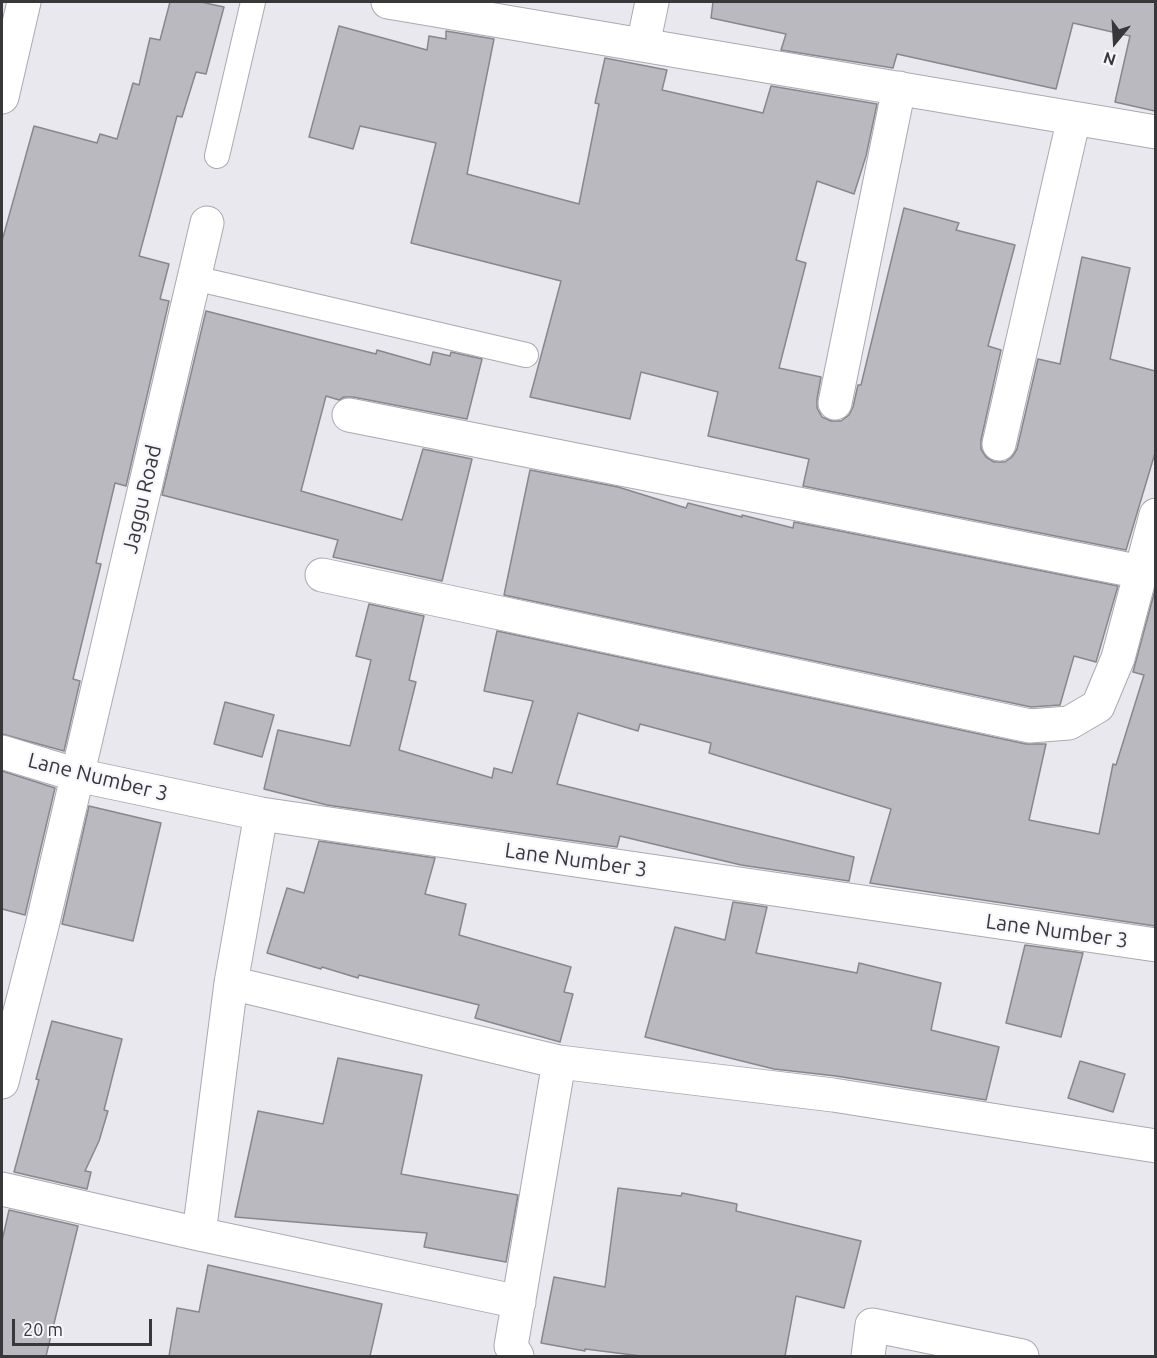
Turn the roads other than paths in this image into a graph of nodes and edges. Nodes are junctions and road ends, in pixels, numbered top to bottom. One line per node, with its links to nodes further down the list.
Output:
1 (24, 2): 7 (street)
2 (253, 2): 10 (lane)
3 (392, 2): 5 (street)
4 (652, 2): 5 (street)
5 (644, 45): 6 (street)
6 (899, 88): 8 (street); 14 (street)
7 (2, 97)
8 (1074, 118): 9 (street); 16 (street)
9 (1155, 132)
10 (217, 156)
11 (207, 223): 12 (street, Jaggu Road)
12 (194, 278): 13 (lane); 21 (street, Jaggu Road)
13 (526, 355)
14 (835, 403)
15 (350, 415): 18 (street)
16 (999, 444)
17 (1155, 515): 18 (street)
18 (1141, 572): 19 (street)
19 (322, 575)
20 (2, 752): 21 (street, Lane Number 3)
21 (77, 775): 22 (street, Lane Number 3); 26 (street, Jaggu Road)
22 (261, 814): 23 (street, Lane Number 3); 24 (street)
23 (1155, 945)
24 (231, 983): 25 (street); 29 (street)
25 (559, 1062): 27 (street); 30 (street)
26 (2, 1082)
27 (1155, 1146)
28 (2, 1189): 29 (street)
29 (199, 1234): 30 (street)
30 (519, 1302): 31 (street)
31 (517, 1356)
32 (868, 1356): 33 (street)
33 (1022, 1356)

